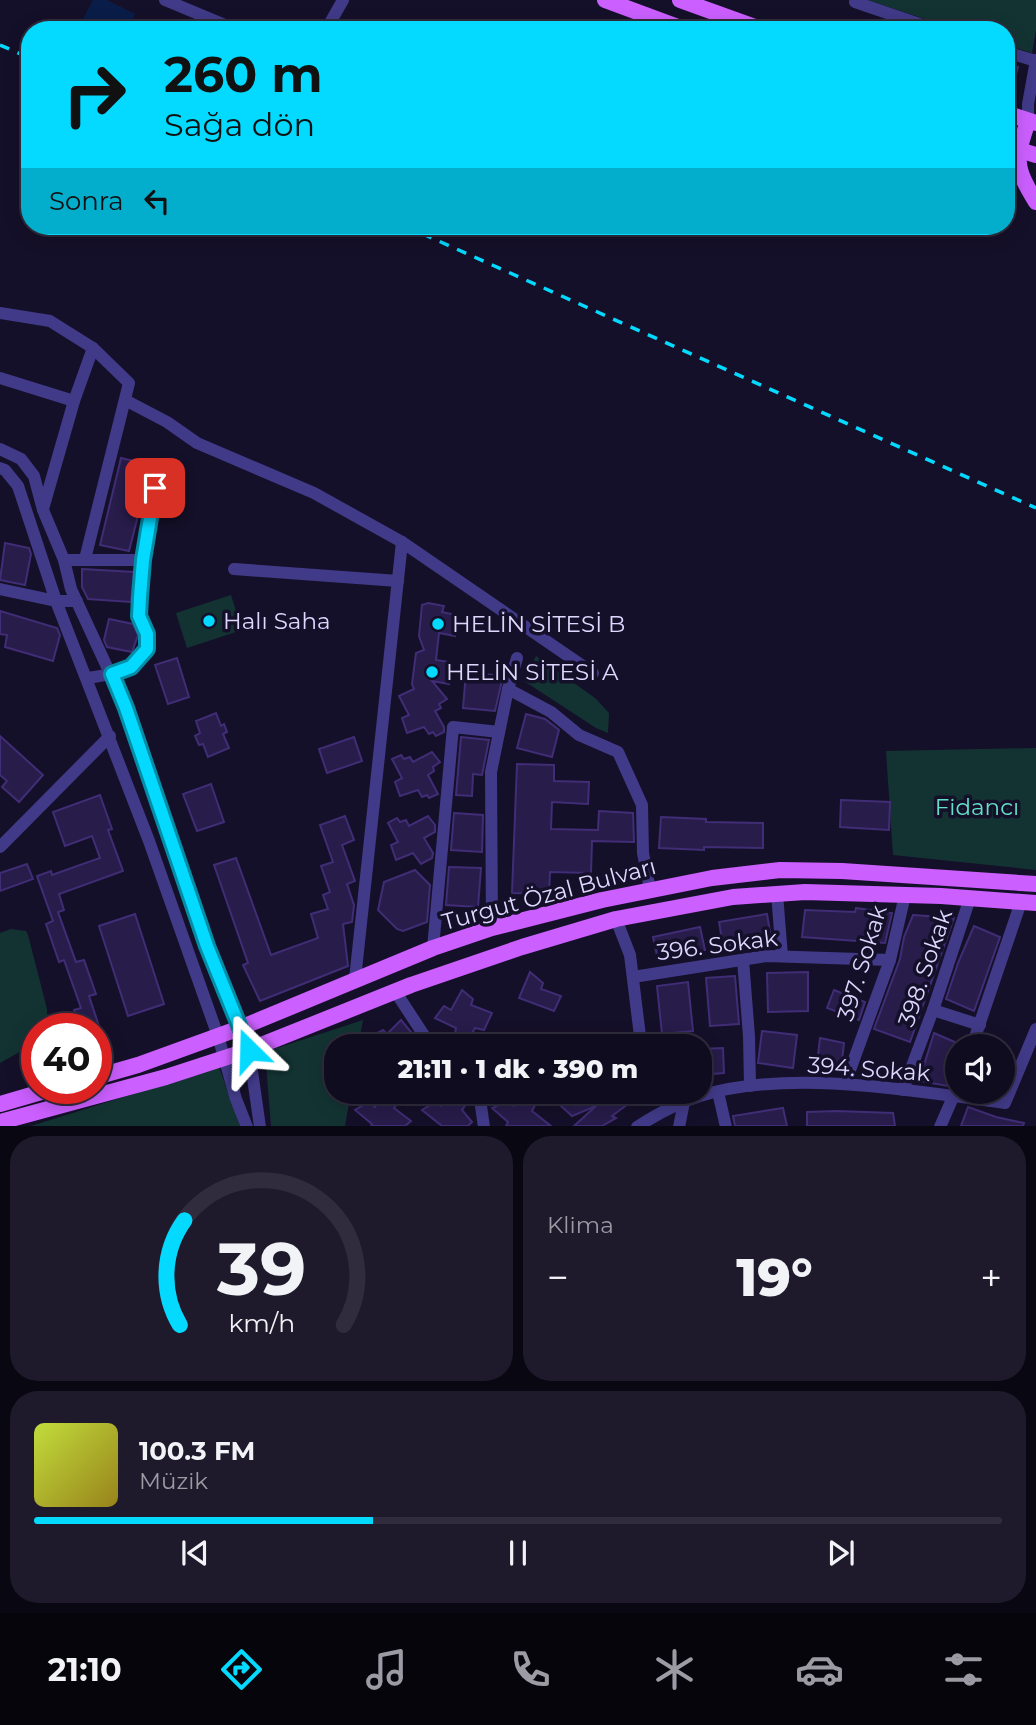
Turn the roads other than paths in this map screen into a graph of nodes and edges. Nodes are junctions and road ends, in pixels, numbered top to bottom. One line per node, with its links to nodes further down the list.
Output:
1 (165, 0): 6 (street)
2 (343, 0): 7 (street)
3 (605, 0): 8 (main road)
4 (681, 0): 9 (main road)
5 (854, 1): 10 (street)
6 (215, 21)
7 (332, 21)
8 (662, 21)
9 (738, 21)
10 (911, 21)
11 (1015, 55): 12 (street)
12 (1036, 61): 14 (street)
13 (1015, 116): 14 (main road)
14 (1032, 122): 15 (main road); 16 (main road)
15 (1036, 138)
16 (1015, 152)
17 (1036, 155): 18 (main road)
18 (1015, 157)
19 (1015, 163): 20 (main road)
20 (1036, 202)
21 (0, 313): 22 (street)
22 (93, 348): 24 (street); 25 (street)
23 (0, 378): 25 (street)
24 (125, 400): 30 (street); 31 (street)
25 (74, 401): 29 (street)
26 (0, 449): 29 (street)
27 (160, 466): 33 (street)
28 (0, 468): 37 (street)
29 (43, 510): 32 (street)
30 (402, 542): 35 (street); 40 (street)
31 (85, 559): 32 (street); 33 (street)
32 (64, 560): 38 (street)
33 (143, 560): 41 (street)
34 (234, 569): 35 (street)
35 (398, 581): 60 (street)
36 (0, 589): 37 (street)
37 (56, 601): 38 (street); 42 (street)
38 (77, 601): 41 (street)
39 (517, 658): 43 (street)
40 (593, 673)
41 (112, 674): 42 (street); 64 (street)
42 (88, 678): 45 (street)
43 (508, 689): 44 (street); 48 (street)
44 (499, 732): 54 (street); 55 (street)
45 (110, 736): 46 (street); 69 (street)
46 (0, 847)
47 (1036, 884): 48 (main road, Turgut Özal Bulvarı)
48 (649, 890): 54 (main road, Turgut Özal Bulvarı)
49 (777, 894): 50 (main road, Turgut Özal Bulvarı); 53 (main road, Turgut Özal Bulvarı); 56 (street)
50 (905, 895): 51 (main road, Turgut Özal Bulvarı); 58 (street, 397. Sokak)
51 (970, 898): 52 (main road, Turgut Özal Bulvarı); 62 (street, 398. Sokak)
52 (1029, 902): 63 (street)
53 (616, 919): 59 (street); 61 (main road, Turgut Özal Bulvarı)
54 (492, 928): 55 (main road, Turgut Özal Bulvarı)
55 (433, 948): 60 (main road, Turgut Özal Bulvarı)
56 (782, 956): 57 (street, 396. Sokak); 58 (street, 396. Sokak)
57 (743, 960): 59 (street, 396. Sokak); 75 (street)
58 (890, 960): 74 (street, 397. Sokak)
59 (633, 977): 67 (street)
60 (355, 979): 64 (main road, Turgut Özal Bulvarı)
61 (395, 991): 66 (street); 70 (main road, Turgut Özal Bulvarı)
62 (933, 1010): 63 (street); 76 (street, 398. Sokak)
63 (980, 1025): 68 (street)
64 (240, 1028): 69 (main road, Turgut Özal Bulvarı); 70 (street)
65 (1036, 1029): 73 (street, 394. Sokak)
66 (423, 1034)
67 (640, 1034)
68 (977, 1034)
69 (218, 1036): 71 (street); 72 (main road, Turgut Özal Bulvarı)
70 (249, 1050): 71 (main road, Turgut Özal Bulvarı); 87 (street)
71 (225, 1057): 85 (main road); 86 (street)
72 (112, 1072)
73 (1015, 1079)
74 (845, 1084): 75 (street, 394. Sokak); 76 (street, 394. Sokak)
75 (750, 1086): 77 (street, 394. Sokak)
76 (903, 1090): 78 (street, 394. Sokak)
77 (718, 1092): 79 (street, 394. Sokak); 91 (street)
78 (945, 1092)
79 (712, 1094)
80 (21, 1098): 81 (main road)
81 (0, 1104)
82 (480, 1104): 88 (street)
83 (678, 1104): 89 (street, 394. Sokak); 90 (street)
84 (950, 1104): 92 (street)
85 (0, 1122)
86 (247, 1126)
87 (260, 1126)
88 (484, 1126)
89 (637, 1126)
90 (679, 1126)
91 (726, 1126)
92 (940, 1126)

